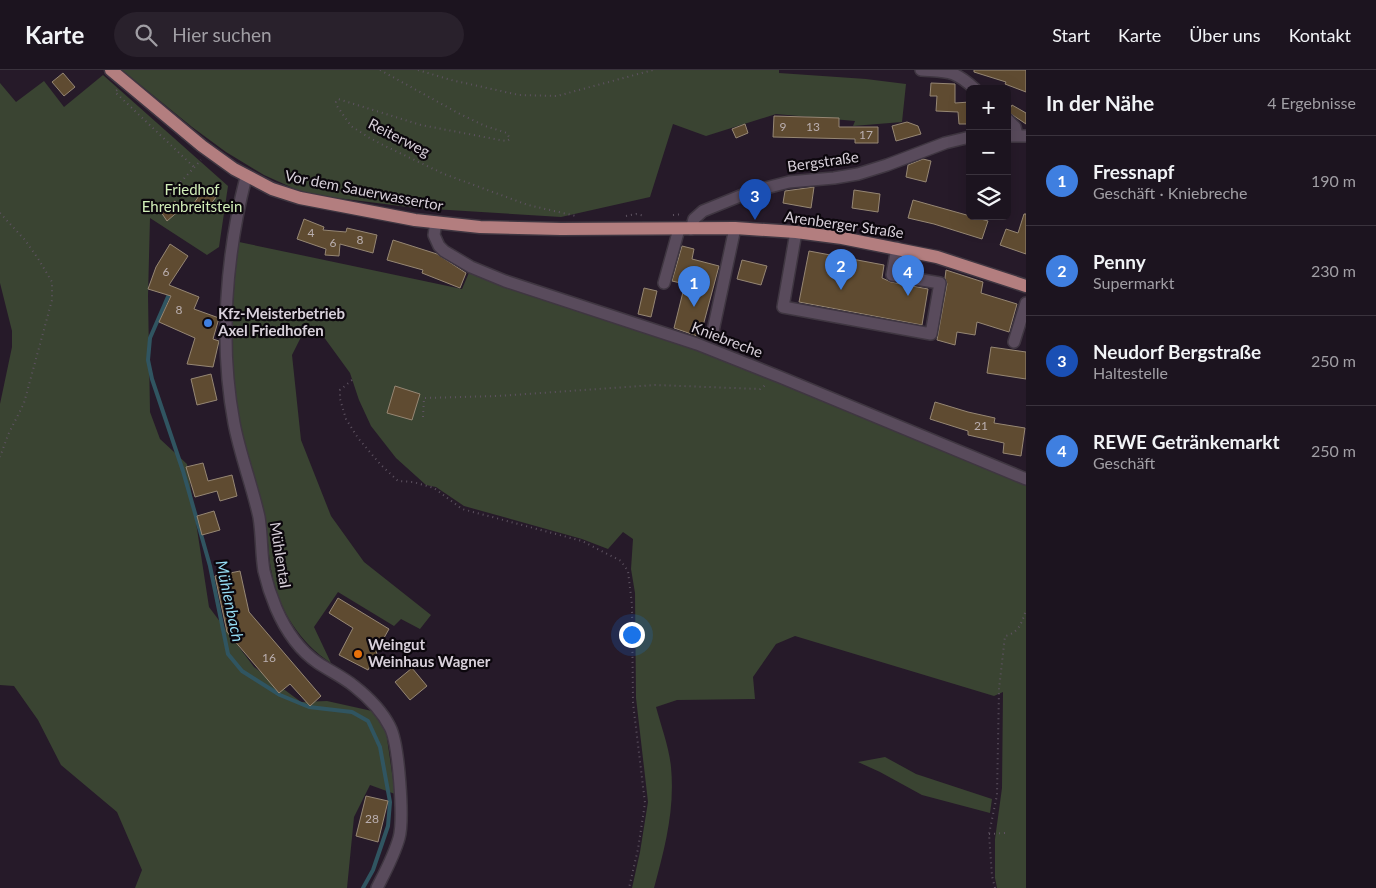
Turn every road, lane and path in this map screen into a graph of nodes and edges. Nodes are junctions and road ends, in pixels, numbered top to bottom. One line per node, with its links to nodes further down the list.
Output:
1 (111, 70): 6 (main road, Vor dem Sauerwassertor)
2 (380, 70): 20 (path, Reiterweg)
3 (418, 70): 4 (path)
4 (653, 70)
5 (921, 70): 7 (street)
6 (125, 82): 11 (main road, Vor dem Sauerwassertor); 12 (path)
7 (971, 85)
8 (1011, 123): 9 (street)
9 (1017, 136)
10 (966, 138): 16 (street, Bergstraße)
11 (206, 149): 12 (path); 13 (main road, Vor dem Sauerwassertor)
12 (195, 168): 14 (path)
13 (246, 176): 21 (main road, Vor dem Sauerwassertor); 40 (street, Mühlental)
14 (167, 197)
15 (0, 213): 35 (path)
16 (698, 215): 19 (path); 24 (street)
17 (619, 216): 18 (path)
18 (649, 216)
19 (669, 216)
20 (582, 217)
21 (436, 222): 23 (main road, Vor dem Sauerwassertor); 32 (street, Kniebreche)
22 (735, 228): 24 (main road, Arenberger Straße); 25 (main road, Arenberger Straße); 30 (street)
23 (561, 229): 24 (main road, Arenberger Straße)
24 (685, 229): 27 (street)
25 (796, 232): 26 (main road, Arenberger Straße); 26 (street)
26 (897, 248): 28 (main road, Arenberger Straße)
27 (664, 283)
28 (1026, 286)
29 (1026, 303): 31 (street)
30 (714, 331)
31 (1014, 342)
32 (780, 377): 34 (path); 36 (street, Kniebreche)
33 (352, 380): 41 (path)
34 (423, 417)
35 (0, 458)
36 (1026, 479)
37 (1026, 610): 39 (path)
38 (1006, 833): 39 (path)
39 (989, 834): 42 (path)
40 (377, 888)
41 (628, 888)
42 (995, 888)

